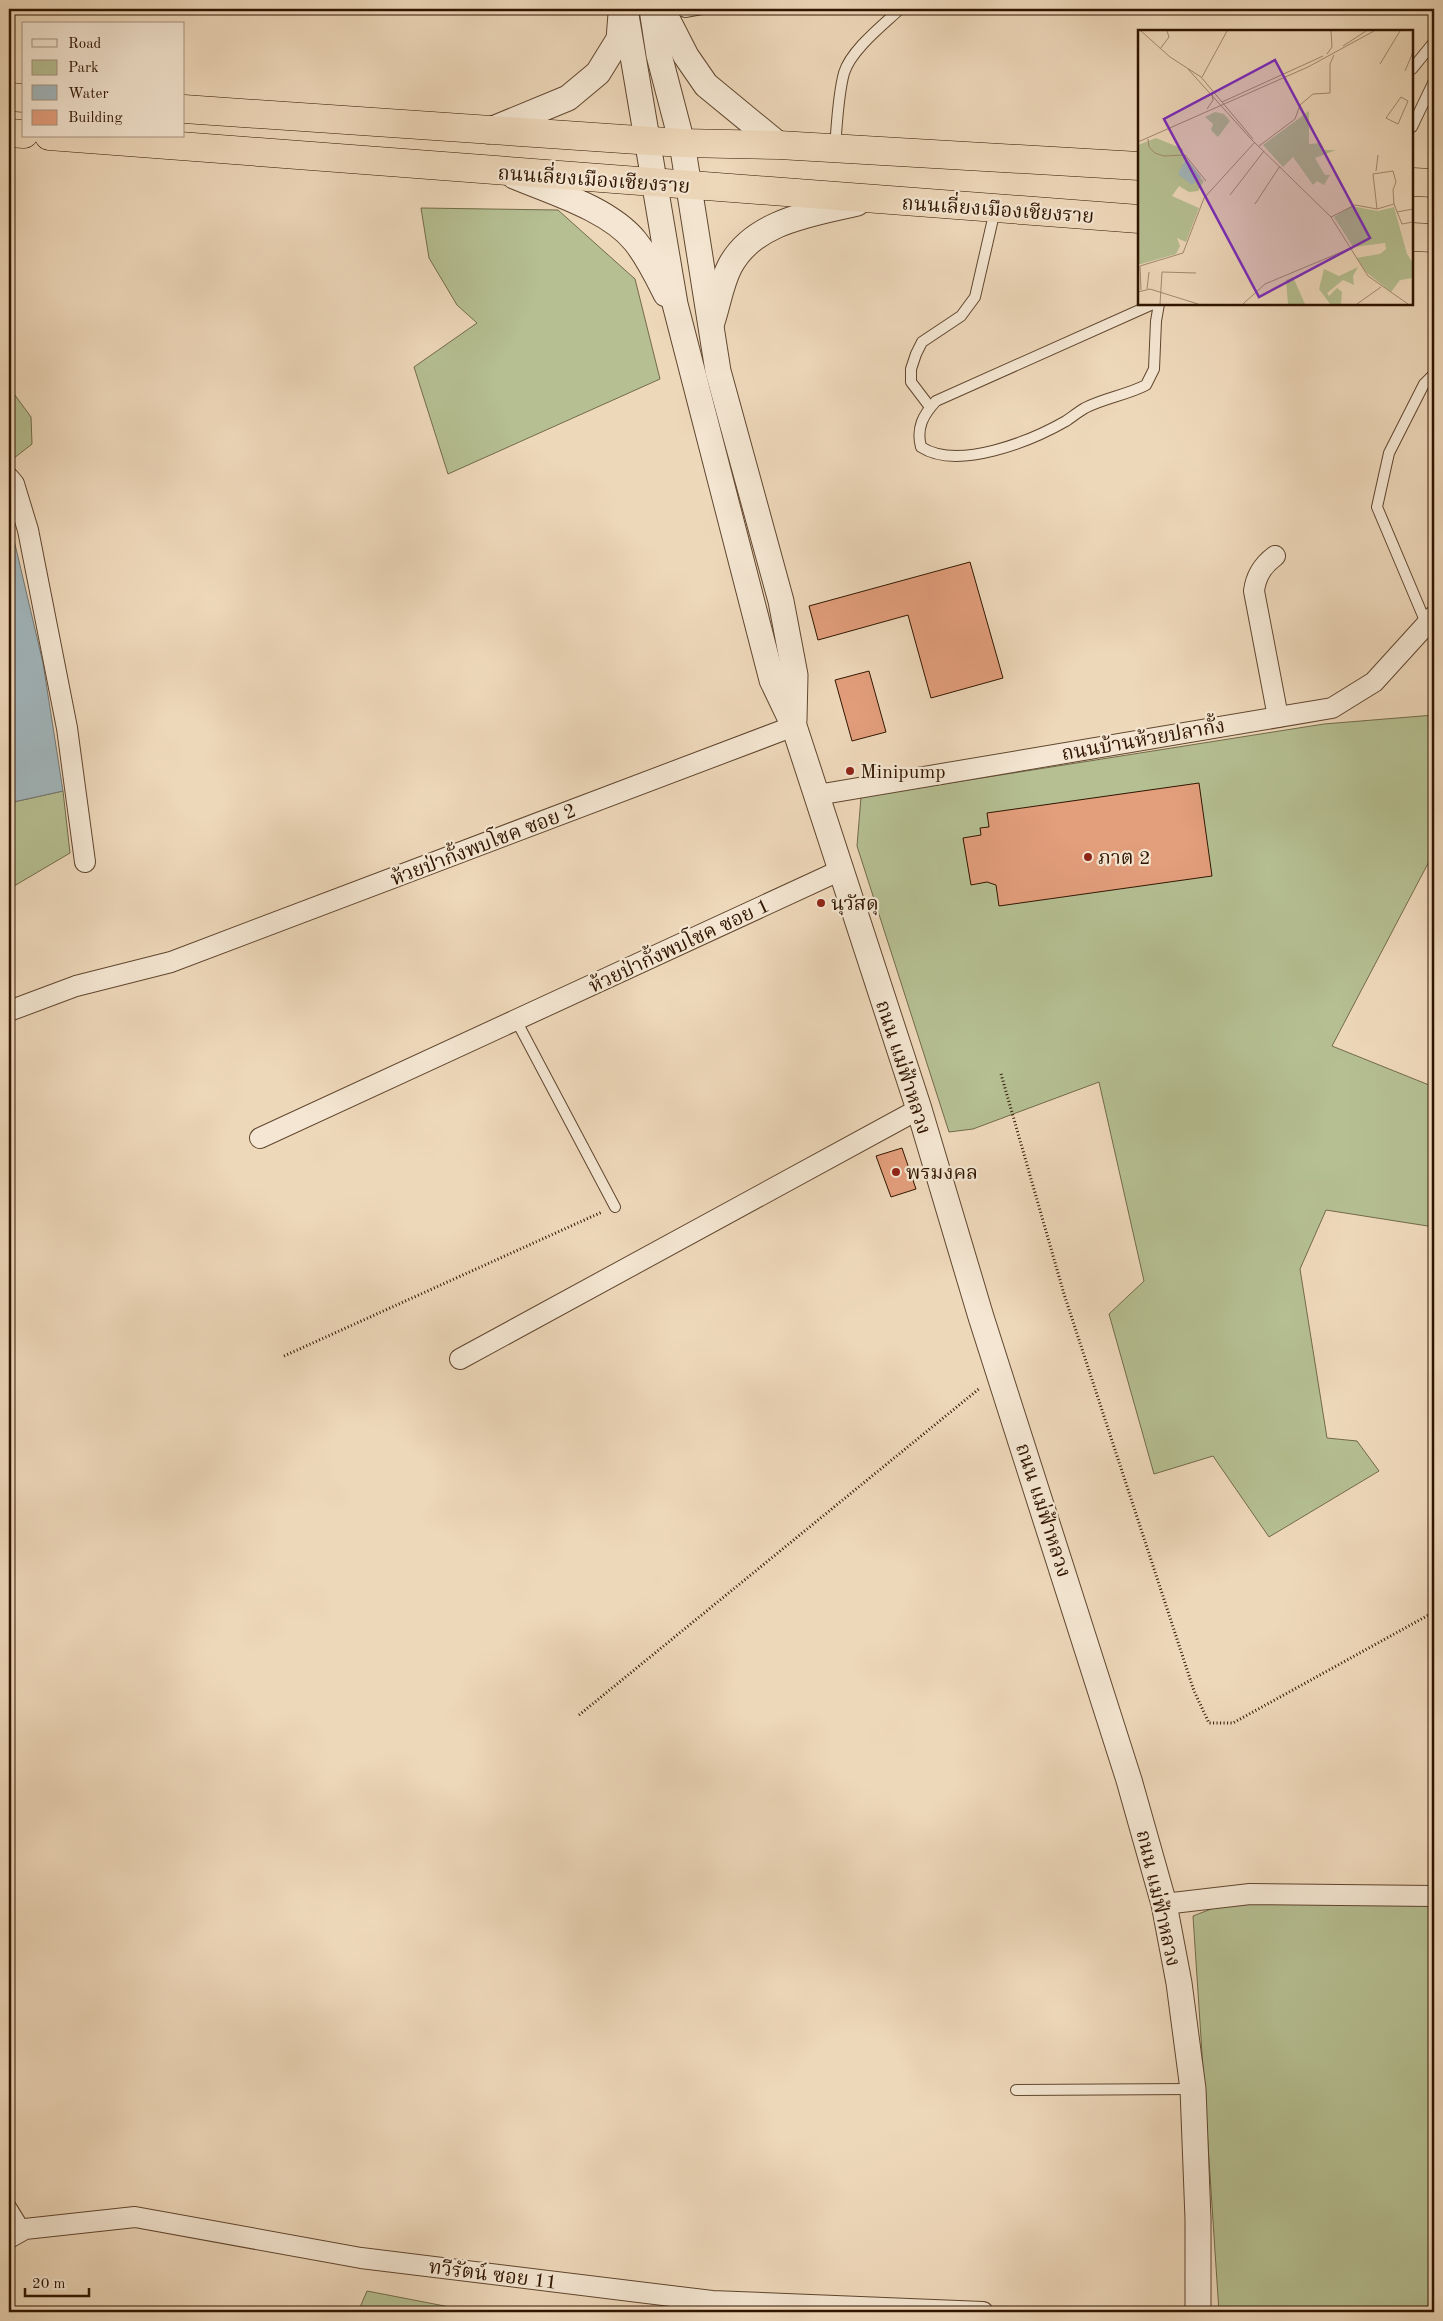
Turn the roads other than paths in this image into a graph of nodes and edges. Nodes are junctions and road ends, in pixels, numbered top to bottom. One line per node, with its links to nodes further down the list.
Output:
1 (622, 9): 15 (street)
2 (626, 9): 19 (street)
3 (652, 9): 20 (street)
4 (662, 9): 21 (street)
5 (678, 9): 6 (lane)
6 (702, 9)
7 (900, 9): 22 (lane)
8 (1434, 42): 9 (lane)
9 (1413, 68)
10 (1434, 81): 14 (lane)
11 (9, 96): 12 (highway)
12 (22, 98)
13 (185, 109): 15 (highway, ถนนเลี่ยงเมืองเชียงราย)
14 (1413, 125)
15 (488, 131): 19 (highway, ถนนเลี่ยงเมืองเชียงราย)
16 (9, 133): 17 (highway)
17 (22, 134)
18 (73, 138): 24 (highway, ถนนเลี่ยงเมืองเชียงราย)
19 (648, 140): 20 (highway, ถนนเลี่ยงเมืองเชียงราย); 27 (street)
20 (682, 144): 21 (highway, ถนนเลี่ยงเมืองเชียงราย); 28 (street)
21 (779, 145): 22 (highway, ถนนเลี่ยงเมืองเชียงราย)
22 (834, 148): 23 (highway, ถนนเลี่ยงเมืองเชียงราย)
23 (1138, 166)
24 (508, 174): 27 (highway, ถนนเลี่ยงเมืองเชียงราย); 37 (street)
25 (1413, 182): 26 (highway)
26 (1434, 183)
27 (655, 184): 28 (highway, ถนนเลี่ยงเมืองเชียงราย); 37 (street)
28 (689, 185): 29 (highway, ถนนเลี่ยงเมืองเชียงราย); 36 (street)
29 (874, 199): 30 (highway, ถนนเลี่ยงเมืองเชียงราย); 36 (street)
30 (996, 209): 31 (highway, ถนนเลี่ยงเมืองเชียงราย); 39 (lane)
31 (1138, 220)
32 (1413, 237): 33 (highway)
33 (1434, 238)
34 (1151, 305): 39 (lane)
35 (1159, 305): 39 (lane)
36 (711, 327): 44 (street)
37 (682, 328): 44 (street)
38 (1434, 374): 42 (lane)
39 (930, 407)
40 (9, 478): 46 (street)
41 (1275, 556): 43 (street)
42 (1430, 620): 43 (street, ถนนบ้านห้วยปลากั้ง)
43 (1278, 717): 45 (street, ถนนบ้านห้วยปลากั้ง)
44 (794, 726): 45 (street, ถนน แม่ฟ้าหลวง); 48 (street, ห้วยป่ากั้งพบโชค ซอย 2)
45 (817, 795): 47 (street, ถนน แม่ฟ้าหลวง)
46 (85, 862)
47 (841, 870): 49 (street, ห้วยป่ากั้งพบโชค ซอย 1); 50 (street, ถนน แม่ฟ้าหลวง)
48 (9, 1012)
49 (516, 1020): 51 (street, ห้วยป่ากั้งพบโชค ซอย 1); 52 (lane)
50 (919, 1109): 53 (street); 55 (street, ถนน แม่ฟ้าหลวง)
51 (260, 1138)
52 (615, 1207)
53 (460, 1359)
54 (1434, 1896): 55 (street)
55 (1164, 1904): 56 (street, ถนน แม่ฟ้าหลวง)
56 (1193, 2089): 57 (lane); 61 (street, ถนน แม่ฟ้าหลวง)
57 (1016, 2090)
58 (9, 2203): 59 (lane)
59 (17, 2233): 60 (street, ทวีรัตน์ ซอย 11)
60 (983, 2312)
61 (1198, 2312)

